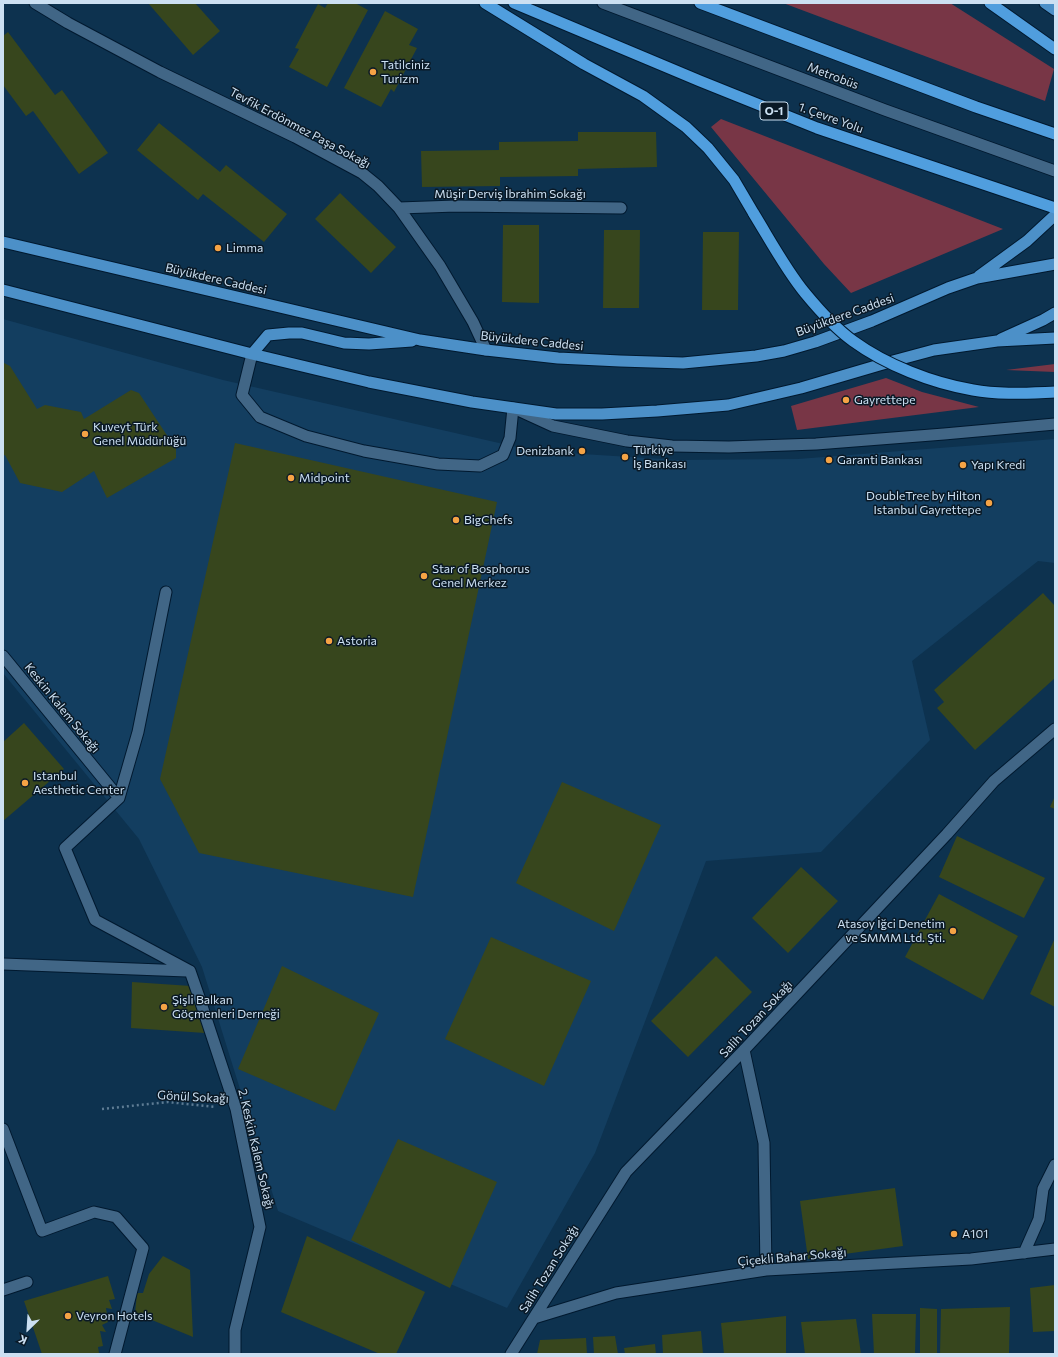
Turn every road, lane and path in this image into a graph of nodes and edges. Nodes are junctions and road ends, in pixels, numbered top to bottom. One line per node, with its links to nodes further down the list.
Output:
1 (35, 3): 12 (street, Tevfik Erdönmez Paşa Sokağı)
2 (485, 3): 26 (highway, bridge)
3 (514, 3): 14 (highway, 1. Çevre Yolu / O-1)
4 (603, 3): 11 (street, Metrobüs)
5 (700, 3): 10 (highway)
6 (990, 3): 9 (highway)
7 (1045, 3): 8 (main road)
8 (1055, 10)
9 (1055, 49)
10 (1055, 134)
11 (1055, 171)
12 (399, 208): 13 (street, Müşir Derviş İbrahim Sokağı); 24 (street, Tevfik Erdönmez Paşa Sokağı)
13 (621, 208)
14 (1055, 208)
15 (1055, 215): 18 (main road)
16 (3, 242): 22 (main road, Büyükdere Caddesi)
17 (1055, 264): 18 (main road, Büyükdere Caddesi)
18 (977, 278): 24 (main road, Büyükdere Caddesi)
19 (3, 290): 25 (main road)
20 (1055, 313): 23 (main road)
21 (1055, 338): 23 (main road)
22 (420, 340): 24 (main road, Büyükdere Caddesi); 25 (main road)
23 (997, 341): 27 (main road)
24 (486, 350)
25 (252, 354): 27 (main road); 27 (street)
26 (1055, 392)
27 (513, 408): 28 (street)
28 (1055, 424)
29 (166, 592): 32 (street)
30 (3, 656): 32 (street, Keskin Kalem Sokağı)
31 (1055, 728): 35 (street, Salih Tozan Sokağı)
32 (119, 798): 34 (street)
33 (3, 964): 34 (street)
34 (190, 971): 37 (street, 2. Keskin Kalem Sokağı)
35 (744, 1050): 42 (street); 45 (street, Salih Tozan Sokağı)
36 (102, 1109): 37 (path, Gönül Sokağı)
37 (236, 1109): 47 (street, 2. Keskin Kalem Sokağı)
38 (3, 1129): 46 (street)
39 (1055, 1165): 41 (street)
40 (1055, 1249): 41 (street, Çiçekli Bahar Sokağı)
41 (1024, 1252): 42 (street, Çiçekli Bahar Sokağı)
42 (766, 1270): 45 (street, Çiçekli Bahar Sokağı)
43 (27, 1282): 44 (street)
44 (3, 1290)
45 (534, 1318): 48 (street, Salih Tozan Sokağı)
46 (115, 1354)
47 (235, 1354)
48 (511, 1354)

